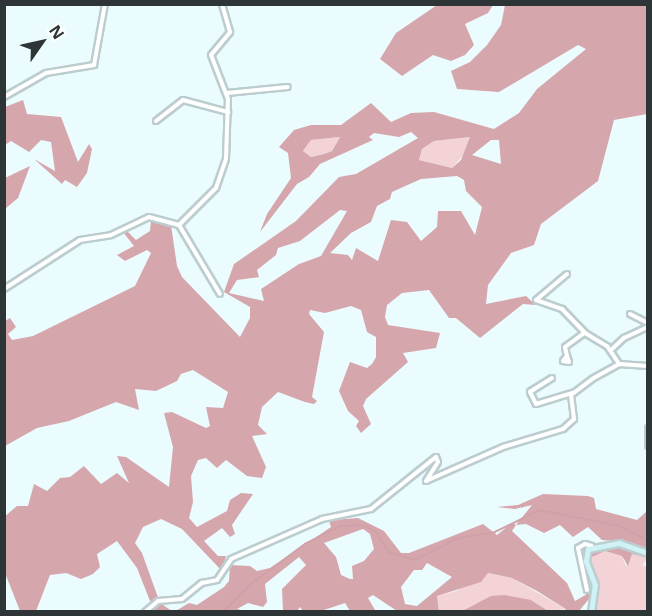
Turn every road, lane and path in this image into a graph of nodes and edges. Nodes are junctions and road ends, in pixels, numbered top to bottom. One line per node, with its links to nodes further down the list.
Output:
1 (105, 4): 7 (street)
2 (222, 4): 3 (street)
3 (224, 83): 5 (street); 6 (street)
4 (288, 87): 5 (street)
5 (235, 92): 6 (street)
6 (227, 93): 8 (street)
7 (4, 97)
8 (228, 112): 9 (street); 10 (street)
9 (156, 121)
10 (179, 225): 12 (street); 13 (street)
11 (567, 273): 16 (street)
12 (4, 289)
13 (220, 294)
14 (630, 314): 15 (street)
15 (648, 325): 17 (street)
16 (585, 333): 17 (street); 18 (street)
17 (611, 350): 19 (street)
18 (567, 356)
19 (619, 364): 20 (street); 22 (street)
20 (648, 366)
21 (552, 378): 22 (street)
22 (574, 393): 28 (street)
23 (648, 428): 24 (street)
24 (648, 445)
25 (592, 546): 26 (street); 27 (street); 29 (street)
26 (648, 553)
27 (587, 590)
28 (146, 612)
29 (591, 612)

